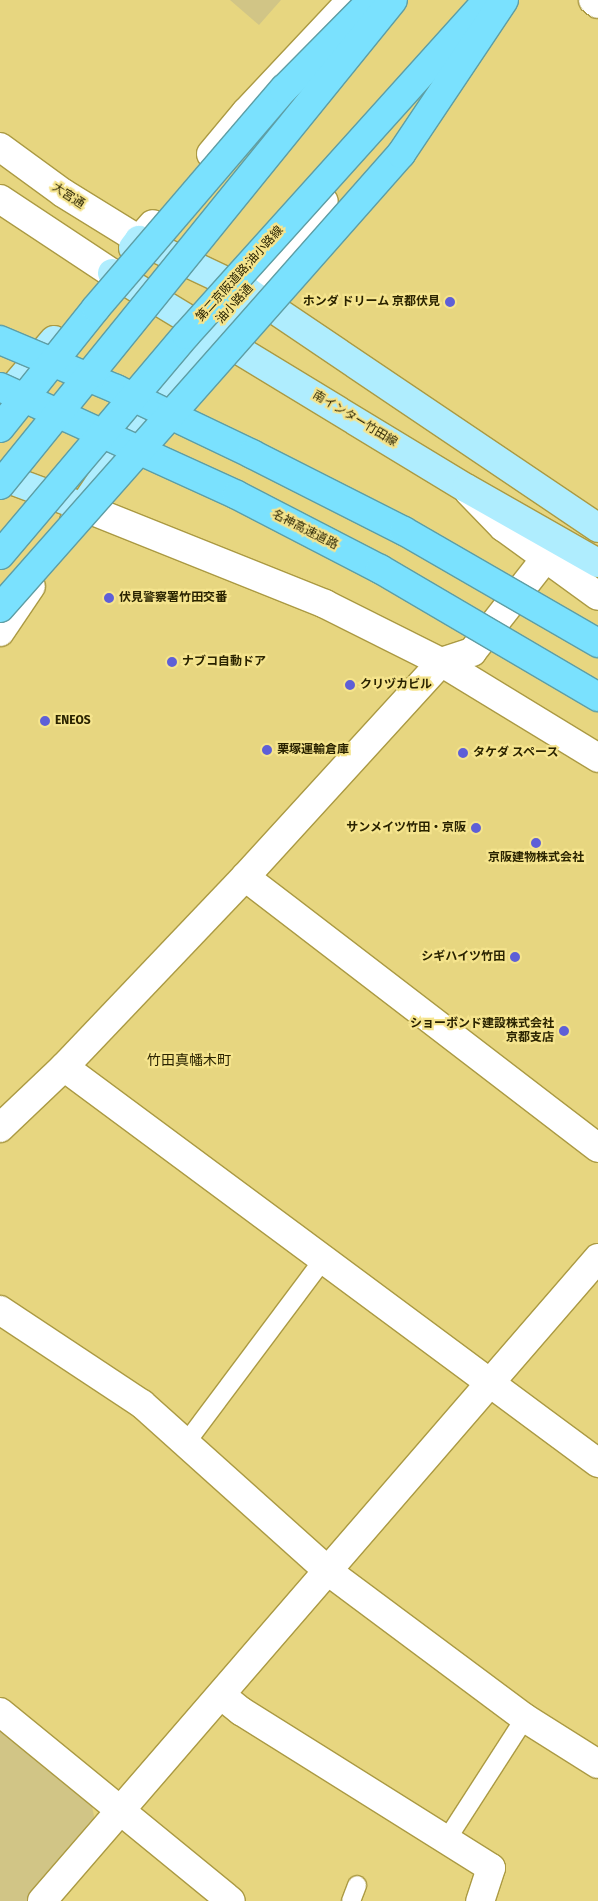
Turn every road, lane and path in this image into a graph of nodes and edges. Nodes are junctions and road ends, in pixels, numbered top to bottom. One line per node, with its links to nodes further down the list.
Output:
1 (352, 0): 10 (street)
2 (372, 0): 17 (highway, bridge)
3 (393, 0): 19 (highway, bridge)
4 (488, 0): 23 (highway, 第二京阪道路;油小路線, bridge)
5 (503, 0): 12 (street, 油小路通); 27 (highway, bridge)
6 (593, 0): 7 (street)
7 (598, 4)
8 (0, 147): 10 (street, 大宮通)
9 (0, 199): 11 (street)
10 (140, 240): 11 (main road); 12 (main road)
11 (112, 273): 13 (main road, 南インター竹田線); 16 (main road)
12 (246, 291): 13 (main road, 油小路通); 22 (main road)
13 (209, 333): 20 (main road, 南インター竹田線); 21 (main road, 油小路通)
14 (0, 340): 29 (highway, bridge)
15 (0, 387): 31 (highway, 名神高速道路, bridge)
16 (0, 403)
17 (0, 428)
18 (0, 476): 21 (main road)
19 (0, 485)
20 (466, 488): 24 (street); 25 (main road, 南インター竹田線)
21 (83, 507): 28 (street, 油小路通); 30 (street)
22 (592, 521)
23 (0, 554)
24 (545, 559): 26 (street); 30 (street)
25 (598, 564)
26 (598, 596)
27 (0, 608)
28 (0, 632)
29 (598, 643)
30 (441, 662): 32 (street); 33 (street)
31 (598, 696)
32 (598, 758)
33 (245, 877): 34 (street); 36 (street)
34 (64, 1067): 35 (street); 38 (street)
35 (0, 1128)
36 (598, 1148)
37 (598, 1258): 40 (street)
38 (323, 1260): 40 (street); 41 (lane)
39 (0, 1310): 41 (street)
40 (490, 1384): 42 (street); 43 (street)
41 (186, 1444): 43 (street)
42 (598, 1463)
43 (329, 1572): 44 (street); 46 (street)
44 (221, 1695): 48 (street); 49 (street)
45 (0, 1712): 48 (street)
46 (525, 1718): 47 (street); 49 (lane)
47 (598, 1764)
48 (119, 1811): 50 (street); 51 (street)
49 (447, 1839): 52 (street)
50 (42, 1901)
51 (231, 1901)
52 (480, 1901)

